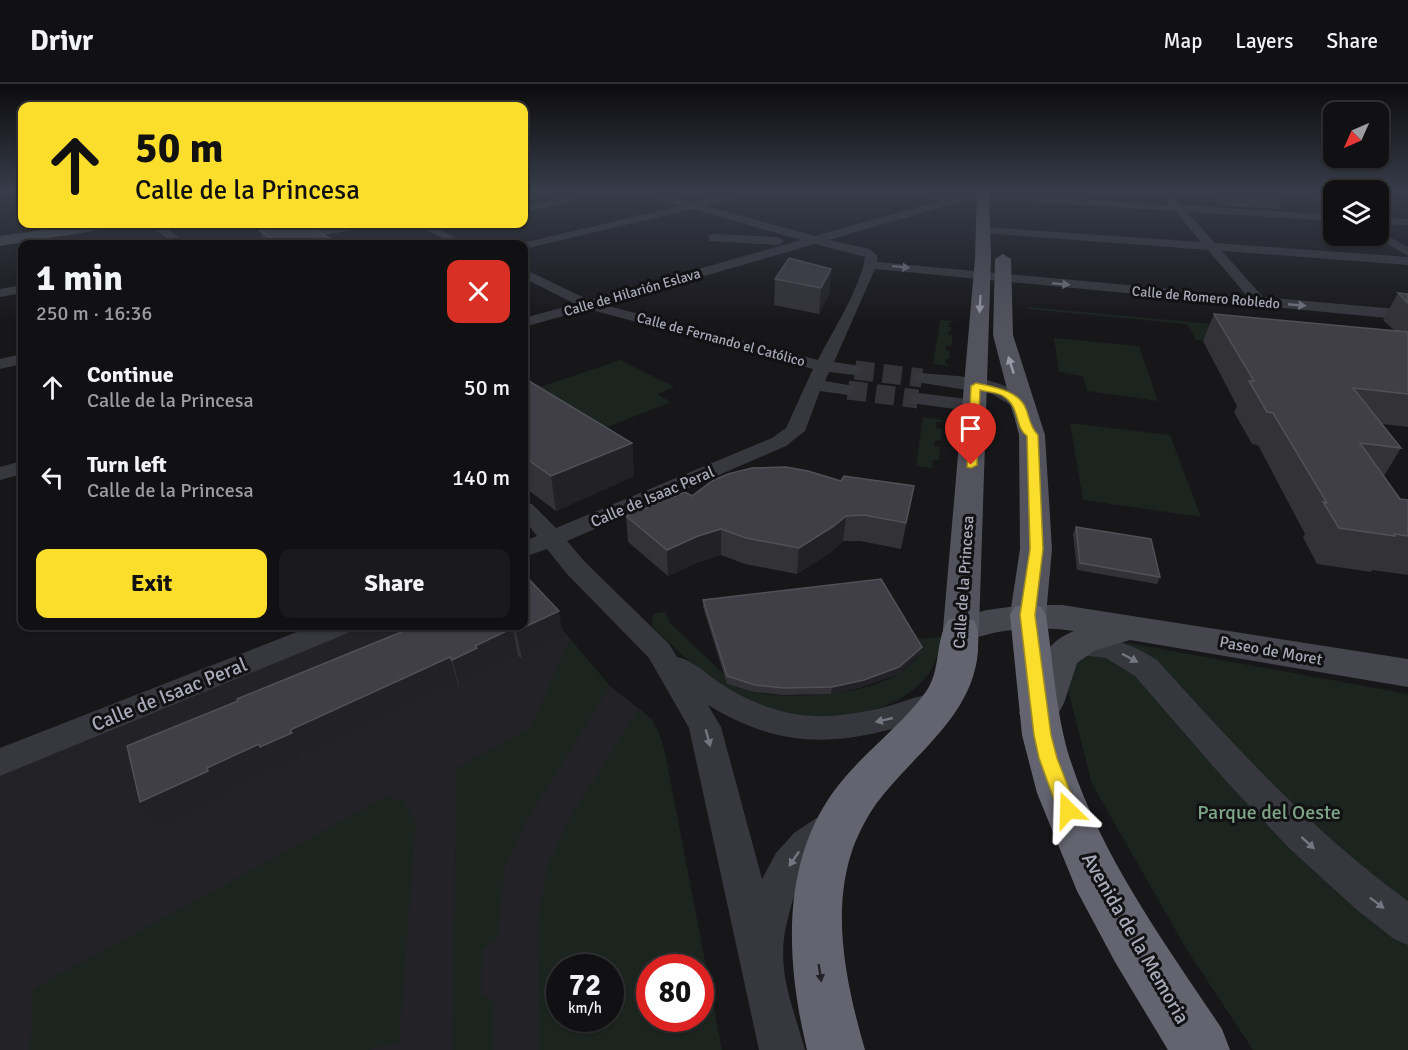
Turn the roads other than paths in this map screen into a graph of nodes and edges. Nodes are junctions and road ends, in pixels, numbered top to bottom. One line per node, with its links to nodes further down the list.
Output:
1 (39, 235): 13 (main road)
2 (306, 235): 11 (street)
3 (567, 235): 16 (street)
4 (796, 235): 12 (street)
5 (831, 235): 12 (street, Calle de Hilarión Eslava)
6 (984, 235): 22 (main road, Calle de la Princesa)
7 (1001, 235): 23 (main road)
8 (1150, 235): 17 (street)
9 (1201, 235): 17 (street)
10 (713, 238): 15 (street)
11 (280, 240)
12 (814, 240): 20 (street); 27 (street, Calle de Hilarión Eslava)
13 (0, 241)
14 (1389, 241): 18 (street)
15 (790, 242)
16 (528, 244)
17 (1211, 246): 19 (street); 26 (street)
18 (1408, 252)
19 (1408, 261)
20 (870, 265): 22 (street, Calle de Romero Robledo, one-way to 22); 32 (street)
21 (528, 275): 27 (street, Calle de Fernando el Católico)
22 (981, 275): 23 (street, Calle de Romero Robledo); 37 (main road, Calle de la Princesa, one-way to 37)
23 (1003, 278): 26 (street, Calle de Romero Robledo, one-way to 26); 39 (main road, one-way to 23)
24 (18, 290): 25 (street)
25 (0, 293)
26 (1259, 302): 28 (street, Calle de Romero Robledo, one-way to 28)
27 (588, 305): 29 (street, Calle de Hilarión Eslava); 32 (street, Calle de Fernando el Católico)
28 (1408, 315)
29 (528, 322)
30 (18, 360): 31 (street)
31 (0, 364)
32 (823, 366): 33 (street, Calle de Fernando el Católico); 35 (street)
33 (855, 370)
34 (922, 378): 37 (street)
35 (814, 385): 36 (street, Calle de Fernando el Católico); 43 (street, Calle de Isaac Peral)
36 (848, 390)
37 (976, 396): 38 (street); 39 (street); 47 (main road, Calle de la Princesa)
38 (918, 399)
39 (1032, 435): 45 (main road)
40 (18, 468): 41 (street)
41 (0, 474)
42 (528, 512): 43 (street)
43 (551, 539): 44 (street, Calle de Isaac Peral); 50 (street)
44 (528, 548)
45 (1028, 615): 46 (main road, Paseo de Moret); 47 (main road, Paseo de Moret); 53 (highway, Avenida de la Memoria)
46 (1134, 627): 49 (main road); 51 (main road, Paseo de Moret)
47 (961, 629): 52 (highway, Calle de la Princesa)
48 (328, 630): 54 (street, Calle de Isaac Peral)
49 (1074, 646): 53 (main road); 56 (street, one-way to 56)
50 (659, 651): 52 (street, one-way to 50); 57 (street, one-way to 57)
51 (1408, 674)
52 (940, 703): 55 (highway)
53 (1039, 713): 60 (highway, Avenida de la Memoria)
54 (0, 762)
55 (839, 823): 57 (street, one-way to 57); 59 (highway, one-way to 59)
56 (1408, 925)
57 (761, 955): 58 (street)
58 (782, 1050)
59 (837, 1050)
60 (1201, 1050)

